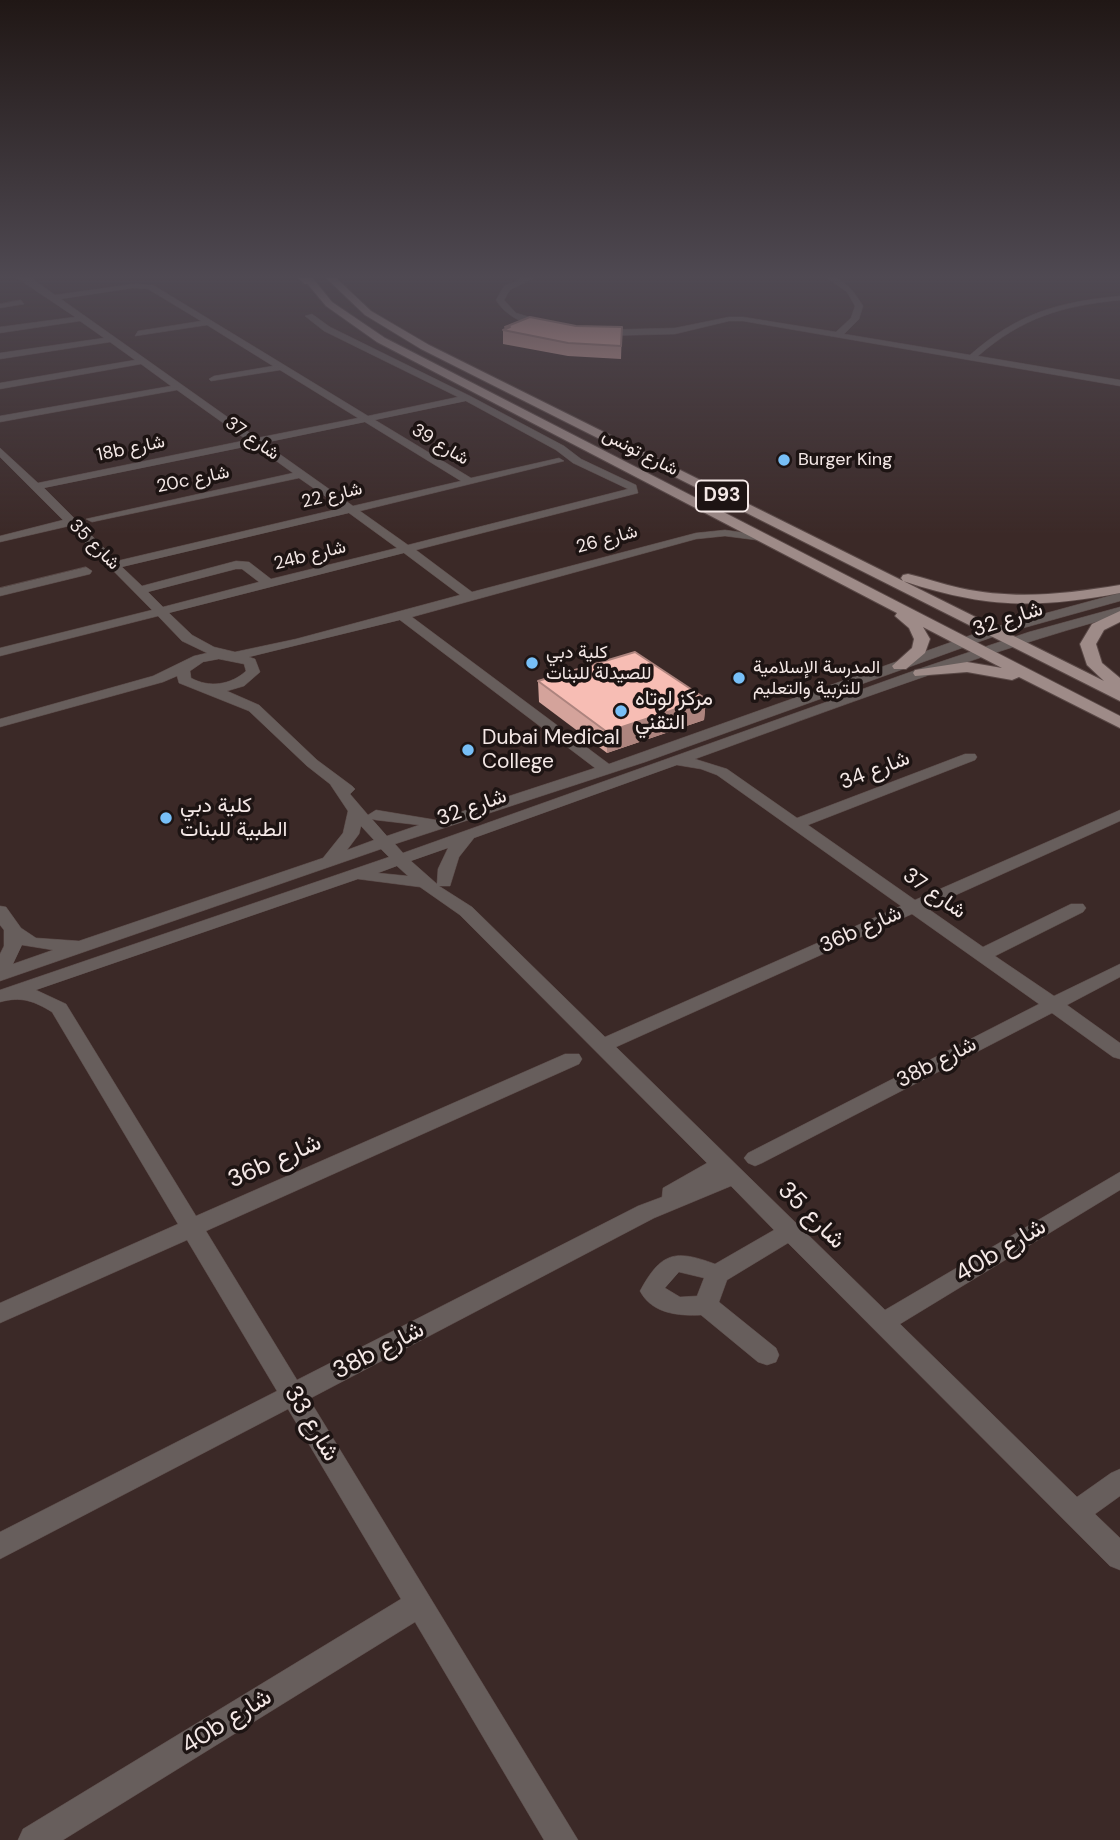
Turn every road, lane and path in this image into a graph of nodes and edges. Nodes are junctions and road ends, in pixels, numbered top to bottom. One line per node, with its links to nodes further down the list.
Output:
1 (138, 362): 11 (street)
2 (144, 362): 12 (street, شارع 37)
3 (271, 362): 8 (street, شارع 39)
4 (396, 362): 13 (street)
5 (423, 362): 18 (main road, شارع تونس / D93)
6 (456, 362): 30 (main road, شارع تونس / D93)
7 (1007, 362): 10 (street)
8 (279, 367): 9 (street); 15 (street, شارع 39)
9 (214, 379)
10 (1120, 383)
11 (0, 386)
12 (177, 386): 14 (street); 16 (street, شارع 37)
13 (467, 398): 15 (street, 18b شارع); 19 (street)
14 (0, 418)
15 (366, 419): 16 (street, 18b شارع); 21 (street, شارع 39)
16 (256, 441): 20 (street, شارع 37); 22 (street, 18b شارع)
17 (1, 453): 22 (street, شارع 35)
18 (606, 457): 19 (main road); 23 (main road, شارع تونس / D93)
19 (571, 458): 21 (street, شارع 22); 31 (street, 24b شارع)
20 (302, 474): 24 (street, شارع 37); 25 (street, 20c شارع)
21 (470, 482): 24 (street, شارع 22)
22 (35, 486): 26 (street, شارع 35)
23 (705, 508): 27 (street); 28 (main road, شارع تونس / D93)
24 (352, 510): 31 (street, شارع 37); 32 (street, شارع 22)
25 (92, 519)
26 (72, 524): 29 (street); 32 (street, شارع 35)
27 (696, 536): 28 (street, شارع 26); 38 (street, شارع 26)
28 (764, 538): 40 (main road, شارع تونس / D93)
29 (0, 540)
30 (823, 546): 35 (main road); 44 (main road, شارع تونس / D93)
31 (407, 550): 34 (street, 24b شارع); 38 (street, شارع 37)
32 (114, 565): 36 (street, شارع 35)
33 (86, 571): 37 (street)
34 (269, 584): 36 (street); 41 (street, 24b شارع)
35 (1120, 589)
36 (139, 590): 41 (street, شارع 35)
37 (0, 592)
38 (473, 596): 43 (street, شارع 26)
39 (1120, 597): 44 (street, شارع 32)
40 (882, 599): 47 (main road, شارع تونس / D93); 53 (main road)
41 (161, 611): 45 (street, شارع 35); 49 (street, 24b شارع)
42 (1120, 614): 48 (street, شارع 32); 57 (main road)
43 (402, 615): 46 (street, شارع 26); 67 (street)
44 (993, 632): 47 (street, شارع 32); 48 (main road, شارع تونس / D93)
45 (187, 638): 51 (street, شارع 35); 52 (street)
46 (312, 639): 51 (street, شارع 26); 54 (street, شارع 26)
47 (965, 642): 50 (main road, شارع تونس / D93); 53 (street, شارع 32)
48 (1013, 642): 50 (street, شارع 32); 59 (main road, شارع تونس / D93)
49 (0, 652)
50 (985, 652): 55 (street, شارع 32); 60 (main road, شارع تونس / D93)
51 (232, 655): 52 (street, شارع 26); 54 (street)
52 (189, 664): 56 (street); 58 (street)
53 (900, 666): 67 (street, شارع 32)
54 (252, 673): 56 (street, شارع 26); 61 (street)
55 (921, 673): 60 (main road); 64 (street, شارع 32)
56 (203, 687): 58 (street); 61 (street, شارع 35)
57 (1120, 687)
58 (105, 695): 62 (street)
59 (1120, 696)
60 (1073, 698): 63 (main road, شارع تونس / D93)
61 (261, 713): 69 (street, شارع 35)
62 (0, 723)
63 (1120, 723)
64 (713, 747): 66 (street, شارع 32); 68 (street)
65 (970, 757): 75 (street, شارع 34)
66 (673, 761): 68 (street, شارع 37); 76 (street, شارع 32)
67 (607, 770): 70 (street, شارع 32)
68 (722, 772): 75 (street, شارع 37)
69 (338, 784): 71 (street, شارع 35); 72 (street, شارع 35)
70 (559, 786): 74 (street, شارع 32); 77 (street)
71 (356, 810): 77 (street, شارع 35); 78 (street)
72 (376, 815): 74 (street); 77 (street, شارع 35)
73 (1120, 815): 81 (street, 36b شارع)
74 (448, 821): 77 (street, شارع 32)
75 (795, 824): 81 (street, شارع 37)
76 (474, 832): 77 (street, شارع 32); 80 (street)
77 (400, 848): 78 (street, شارع 32); 79 (street, شارع 32); 80 (street, شارع 35); 82 (street)
78 (328, 861): 86 (street, شارع 32)
79 (350, 876): 80 (street); 82 (street, شارع 32)
80 (436, 883): 94 (street, شارع 35)
81 (912, 906): 87 (street, شارع 37); 94 (street, 36b شارع)
82 (258, 907): 88 (street, شارع 32)
83 (1077, 908): 87 (street)
84 (0, 911): 85 (street)
85 (12, 932): 86 (street); 90 (street)
86 (83, 946): 90 (street, شارع 32)
87 (982, 955): 92 (street, شارع 37)
88 (74, 970): 91 (street, شارع 32); 93 (street)
89 (1120, 970): 92 (street, 38b شارع)
90 (0, 974)
91 (6, 994): 93 (street)
92 (1052, 1004): 95 (street, شارع 37); 97 (street, 38b شارع)
93 (59, 1008): 100 (street, شارع 33)
94 (602, 1046): 98 (street, شارع 35)
95 (1120, 1052)
96 (572, 1059): 100 (street, 36b شارع)
97 (755, 1158)
98 (728, 1170): 101 (street, شارع 35); 107 (street, 38b شارع)
99 (1120, 1180): 105 (street, 40b شارع)
100 (192, 1228): 104 (street, 36b شارع); 107 (street, شارع 33)
101 (789, 1232): 102 (street); 105 (street, شارع 35)
102 (717, 1274): 103 (street); 103 (street)
103 (706, 1305): 106 (street)
104 (0, 1313)
105 (883, 1323): 109 (street, شارع 35)
106 (767, 1355)
107 (293, 1396): 110 (street, 38b شارع); 112 (street, شارع 33)
108 (1120, 1481): 109 (street)
109 (1076, 1513): 111 (street, شارع 35)
110 (0, 1546)
111 (1120, 1557)
112 (419, 1604): 113 (street, 40b شارع); 114 (street, شارع 33)
113 (34, 1840)
114 (562, 1840)

